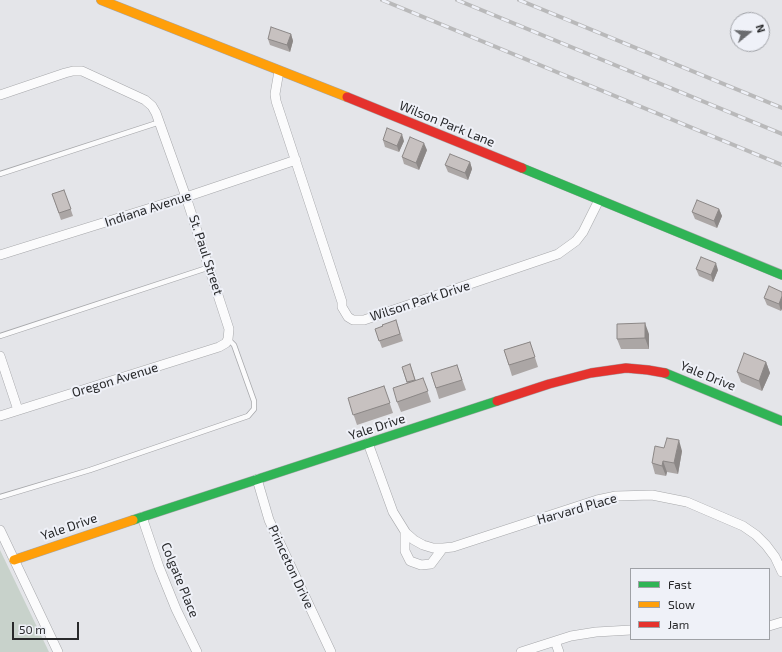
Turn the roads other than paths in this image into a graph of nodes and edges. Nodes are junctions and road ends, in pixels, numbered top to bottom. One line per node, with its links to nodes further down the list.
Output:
1 (101, 0): 2 (street, Wilson Park Lane)
2 (279, 71): 5 (street, Wilson Park Drive); 8 (street, Wilson Park Lane)
3 (0, 95): 4 (street, St. Paul Street)
4 (160, 122): 6 (lane); 7 (street, St. Paul Street)
5 (296, 160): 7 (street, Indiana Avenue); 8 (street, Wilson Park Drive)
6 (0, 174)
7 (186, 197): 9 (street, Indiana Avenue); 10 (street, St. Paul Street)
8 (599, 200): 11 (street, Wilson Park Lane)
9 (0, 255)
10 (210, 267): 12 (lane); 13 (street, St. Paul Street)
11 (782, 275)
12 (0, 336)
13 (228, 339): 15 (street, Oregon Avenue); 20 (lane)
14 (0, 356): 15 (street)
15 (18, 410): 16 (street, Oregon Avenue)
16 (0, 416)
17 (782, 421): 18 (street, Yale Drive)
18 (368, 443): 19 (street, Yale Drive); 23 (street, Harvard Place)
19 (258, 479): 21 (street, Yale Drive); 33 (street, Princeton Drive)
20 (0, 497)
21 (142, 517): 25 (street, Yale Drive); 32 (street, Colgate Place)
22 (0, 530): 25 (street)
23 (405, 532): 24 (street, Harvard Place); 24 (street, Harvard Place)
24 (443, 548): 26 (street, Harvard Place)
25 (14, 560): 31 (street)
26 (782, 572)
27 (782, 622): 28 (street)
28 (770, 626)
29 (630, 630): 30 (street)
30 (555, 641): 34 (street); 35 (street)
31 (58, 652)
32 (197, 652)
33 (331, 652)
34 (521, 652)
35 (559, 652)

